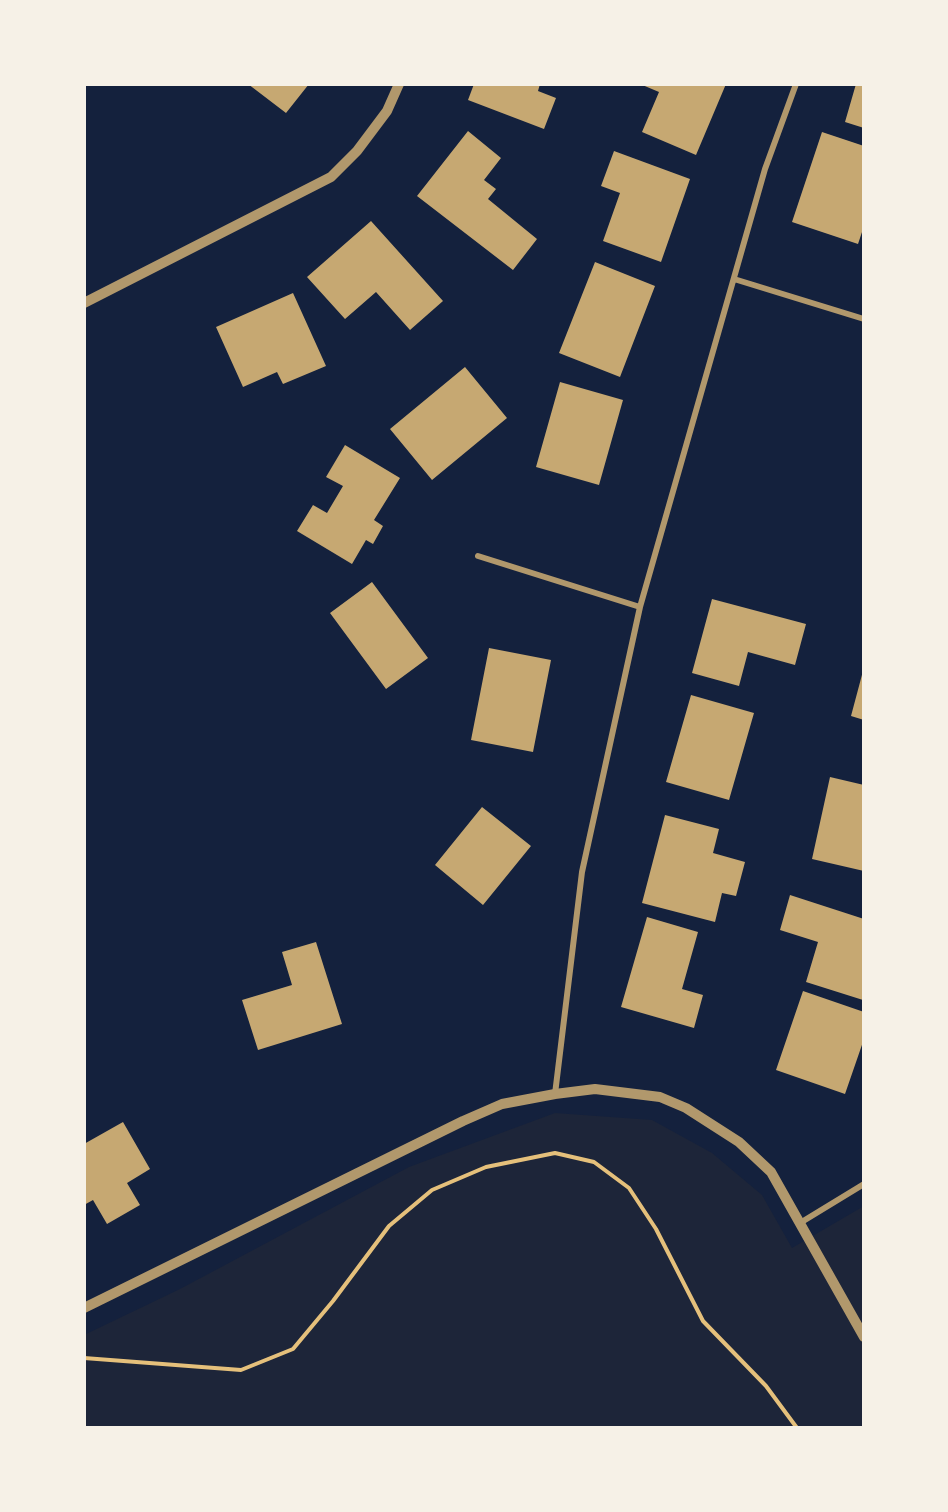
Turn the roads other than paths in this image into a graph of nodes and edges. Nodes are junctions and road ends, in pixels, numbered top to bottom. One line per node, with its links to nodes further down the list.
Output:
1 (399, 84): 4 (street)
2 (796, 84): 3 (street)
3 (734, 279): 5 (street); 7 (street)
4 (84, 303)
5 (864, 318)
6 (478, 556): 7 (street)
7 (640, 607): 8 (street)
8 (555, 1094): 10 (street); 11 (street)
9 (864, 1184): 10 (street)
10 (800, 1223): 12 (street)
11 (84, 1308)
12 (864, 1337)

